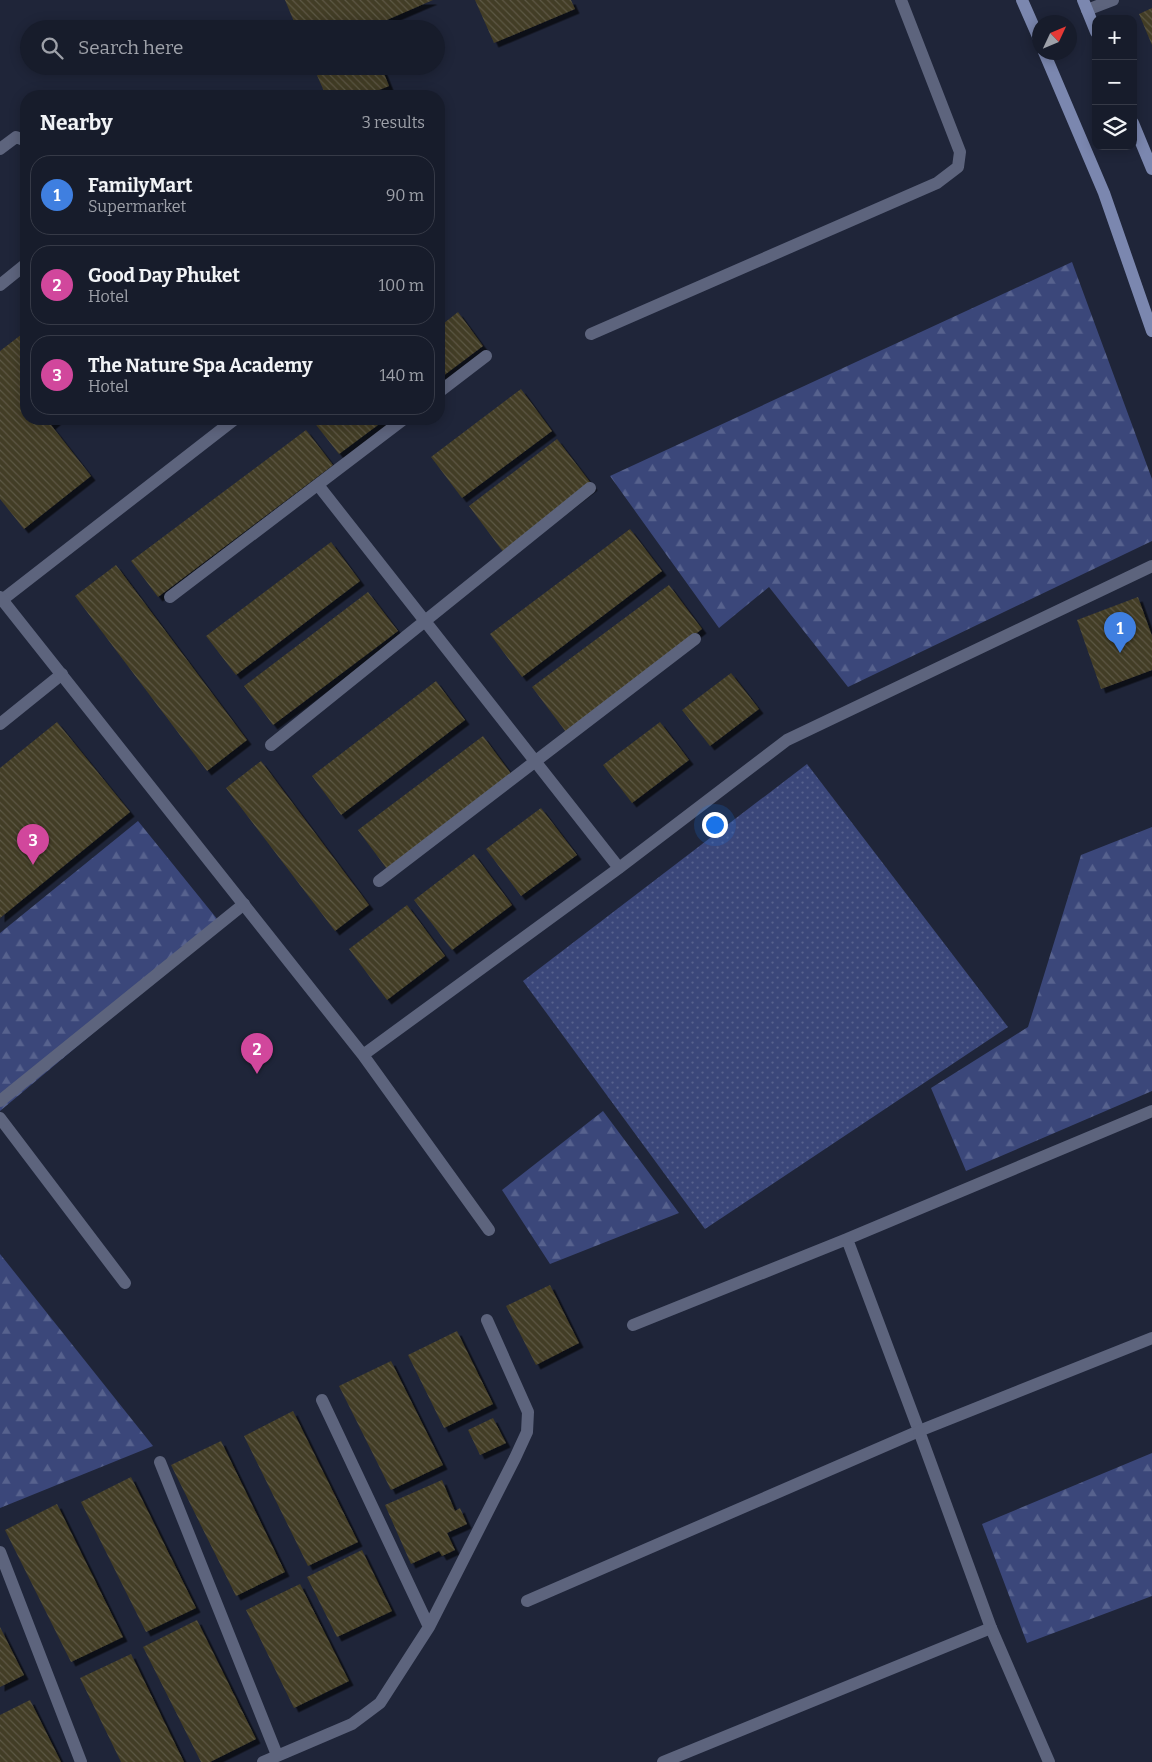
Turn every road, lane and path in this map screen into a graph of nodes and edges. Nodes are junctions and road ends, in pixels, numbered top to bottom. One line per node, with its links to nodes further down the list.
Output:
1 (901, 0): 15 (street)
2 (1022, 0): 6 (main road)
3 (1113, 0): 4 (street)
4 (1085, 5): 5 (main road)
5 (1092, 22)
6 (1032, 23)
7 (1047, 60): 14 (main road)
8 (1137, 133): 11 (main road)
9 (20, 139): 10 (street)
10 (0, 149)
11 (1152, 169)
12 (20, 269): 13 (street)
13 (0, 285)
14 (1152, 331)
15 (591, 334)
16 (486, 356): 17 (street)
17 (445, 387)
18 (226, 425): 24 (street)
19 (396, 425): 20 (street)
20 (318, 485): 23 (street); 25 (street)
21 (590, 488): 25 (street)
22 (1152, 566): 31 (street)
23 (170, 597)
24 (1, 598): 27 (street)
25 (424, 621): 29 (street); 30 (street)
26 (695, 639): 30 (street)
27 (62, 674): 28 (street); 33 (street)
28 (0, 724)
29 (271, 745)
30 (534, 761): 31 (street); 32 (street)
31 (619, 868): 34 (street)
32 (379, 881)
33 (244, 904): 34 (street); 35 (street)
34 (363, 1055): 38 (street)
35 (0, 1101)
36 (1152, 1111): 39 (street)
37 (0, 1118): 40 (street)
38 (489, 1230)
39 (847, 1239): 42 (street); 45 (street)
40 (125, 1283)
41 (487, 1320): 49 (street)
42 (633, 1325)
43 (1152, 1338): 45 (street)
44 (322, 1400): 49 (street)
45 (919, 1431): 48 (street); 50 (street)
46 (160, 1462): 51 (street)
47 (0, 1552): 52 (street)
48 (527, 1601)
49 (429, 1627): 51 (street)
50 (992, 1628): 54 (street); 55 (street)
51 (277, 1755): 53 (street)
52 (81, 1762)
53 (263, 1762)
54 (663, 1762)
55 (1049, 1762)

